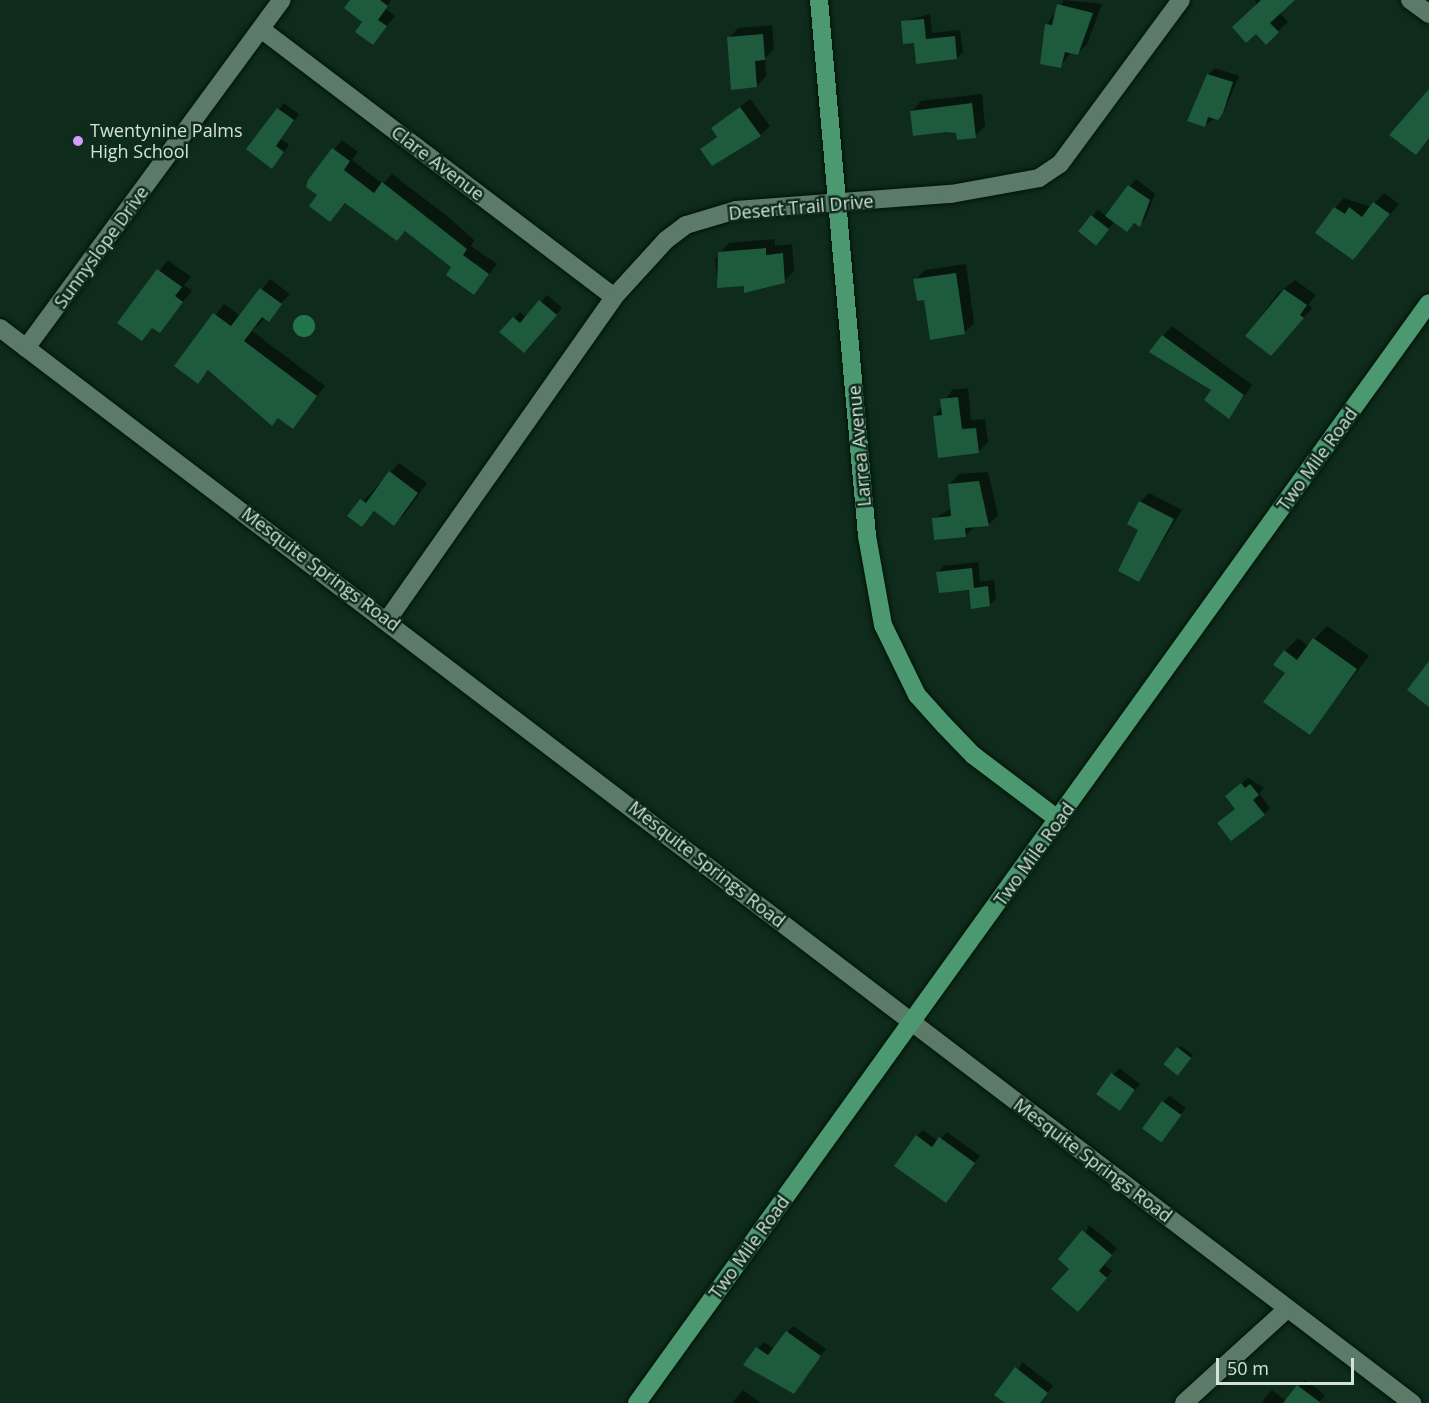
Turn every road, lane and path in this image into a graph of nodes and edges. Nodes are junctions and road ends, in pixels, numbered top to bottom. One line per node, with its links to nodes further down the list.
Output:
1 (282, 0): 6 (street, Sunnyslope Drive)
2 (819, 0): 7 (main road, Larrea Avenue)
3 (1181, 0): 7 (street, Desert Trail Drive)
4 (1410, 0): 5 (street)
5 (1429, 14)
6 (261, 29): 8 (street, Clare Avenue); 11 (street, Sunnyslope Drive)
7 (838, 204): 8 (street, Desert Trail Drive); 13 (main road, Larrea Avenue)
8 (614, 297): 12 (street, Desert Trail Drive)
9 (1429, 303): 13 (main road, Two Mile Road)
10 (0, 328): 11 (street, Mesquite Springs Road)
11 (26, 348): 12 (street, Mesquite Springs Road)
12 (388, 619): 14 (street, Mesquite Springs Road)
13 (1059, 820): 14 (main road, Two Mile Road)
14 (911, 1021): 15 (street, Mesquite Springs Road); 16 (main road, Two Mile Road)
15 (1287, 1309): 17 (street); 18 (street, Mesquite Springs Road)
16 (637, 1403)
17 (1185, 1403)
18 (1412, 1403)

